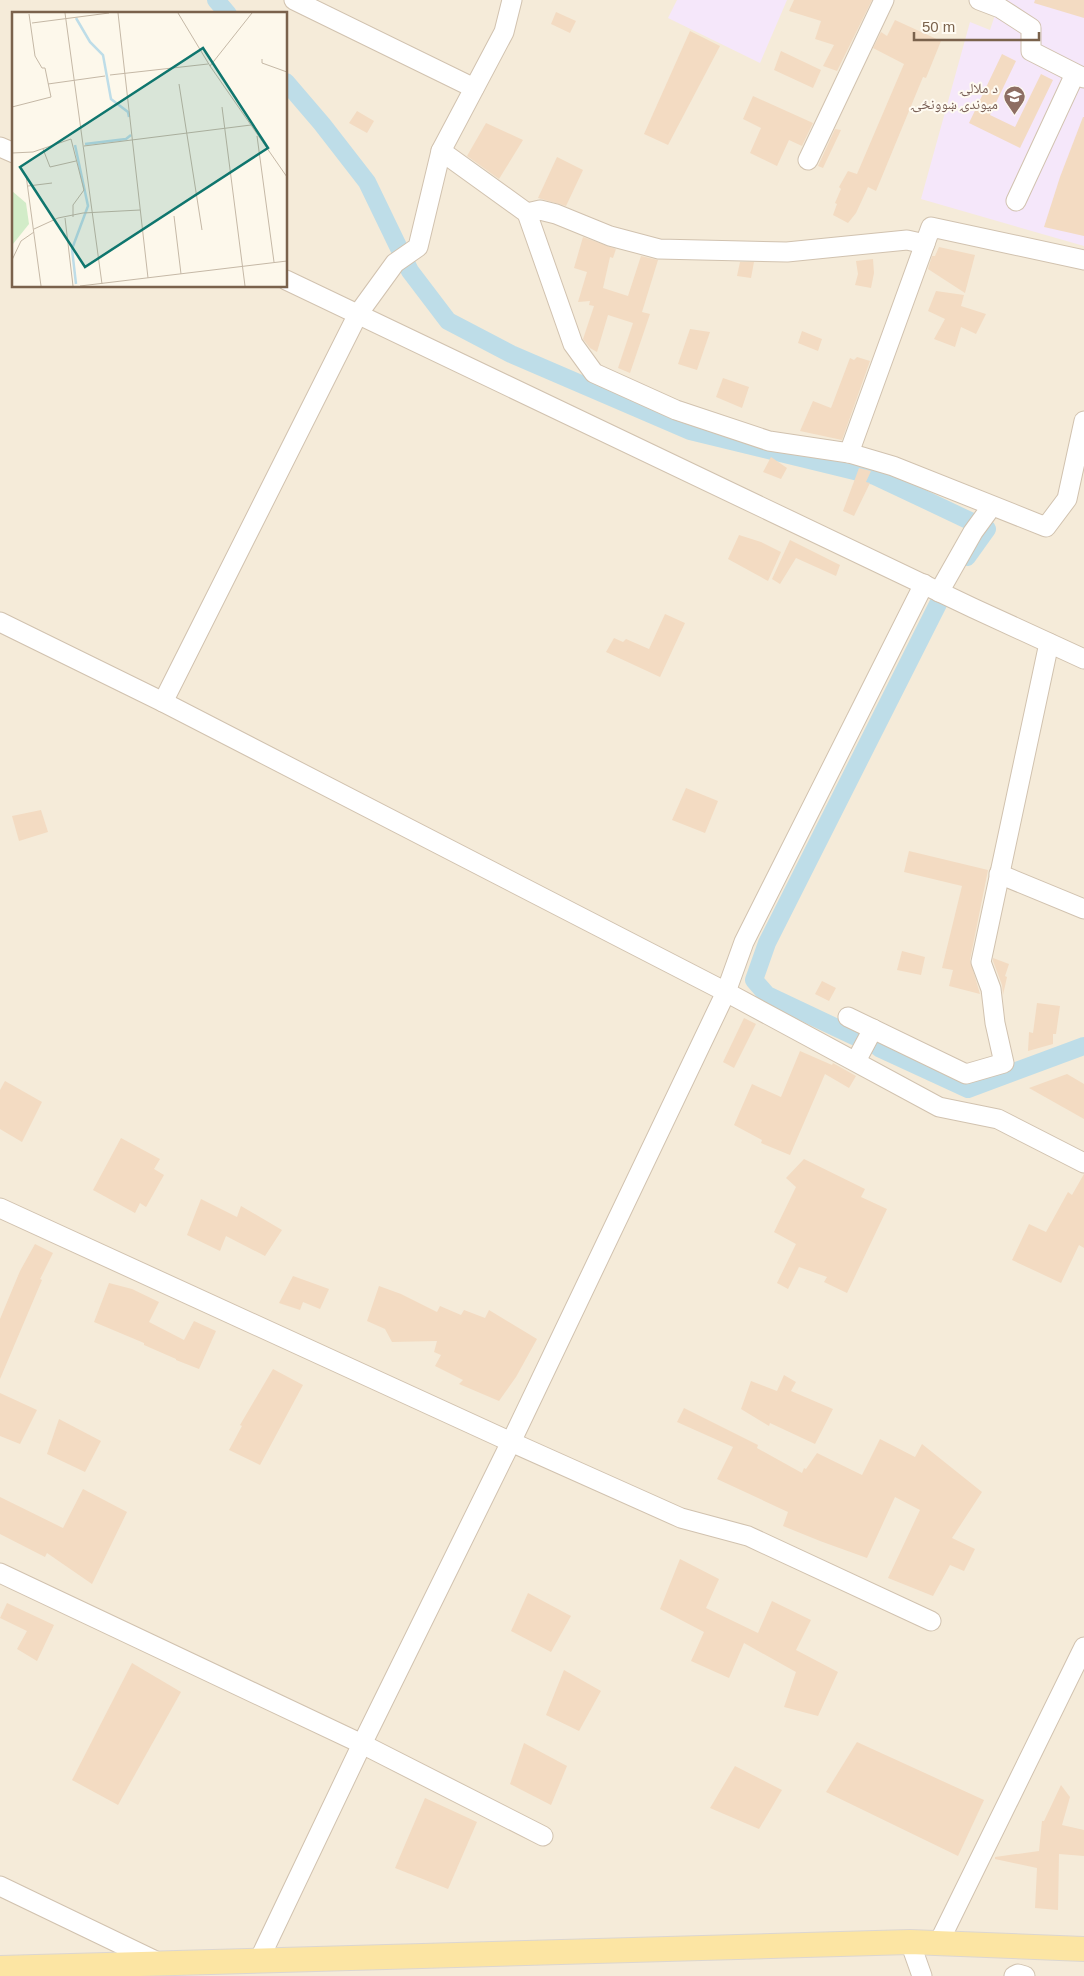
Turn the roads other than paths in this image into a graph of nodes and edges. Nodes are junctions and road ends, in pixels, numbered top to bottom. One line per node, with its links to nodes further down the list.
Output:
1 (294, 0): 6 (street)
2 (512, 0): 6 (street)
3 (884, 0): 10 (street)
4 (984, 2): 5 (street)
5 (1080, 76): 11 (street)
6 (474, 88): 8 (street)
7 (0, 147): 9 (street)
8 (441, 151): 12 (street); 16 (street)
9 (12, 152)
10 (808, 160)
11 (1016, 201)
12 (527, 213): 13 (street); 18 (street)
13 (925, 244): 14 (street); 18 (street)
14 (1084, 260)
15 (288, 281): 16 (street)
16 (358, 314): 21 (street); 25 (street)
17 (1084, 421): 19 (street)
18 (849, 453): 20 (street)
19 (1075, 501): 20 (street)
20 (988, 511): 21 (street)
21 (931, 588): 23 (street); 28 (street)
22 (0, 622): 25 (street)
23 (1049, 643): 24 (street); 26 (street)
24 (1084, 659)
25 (162, 702): 28 (street)
26 (1000, 874): 27 (street); 30 (street)
27 (1084, 910)
28 (726, 992): 31 (street); 34 (street)
29 (848, 1017): 30 (street)
30 (873, 1029): 31 (street)
31 (856, 1061): 32 (street)
32 (1084, 1163)
33 (0, 1208): 34 (street)
34 (511, 1442): 36 (street); 38 (street)
35 (0, 1573): 38 (street)
36 (930, 1620)
37 (1084, 1648): 42 (street)
38 (362, 1744): 39 (street); 44 (street)
39 (543, 1836)
40 (0, 1886): 45 (street)
41 (910, 1942): 42 (main road); 44 (main road); 47 (street)
42 (939, 1942): 43 (main road)
43 (1084, 1949)
44 (259, 1960): 45 (main road)
45 (160, 1963): 46 (main road)
46 (0, 1968)
47 (922, 1976)
48 (1014, 1976): 49 (street)
49 (1025, 1976)

